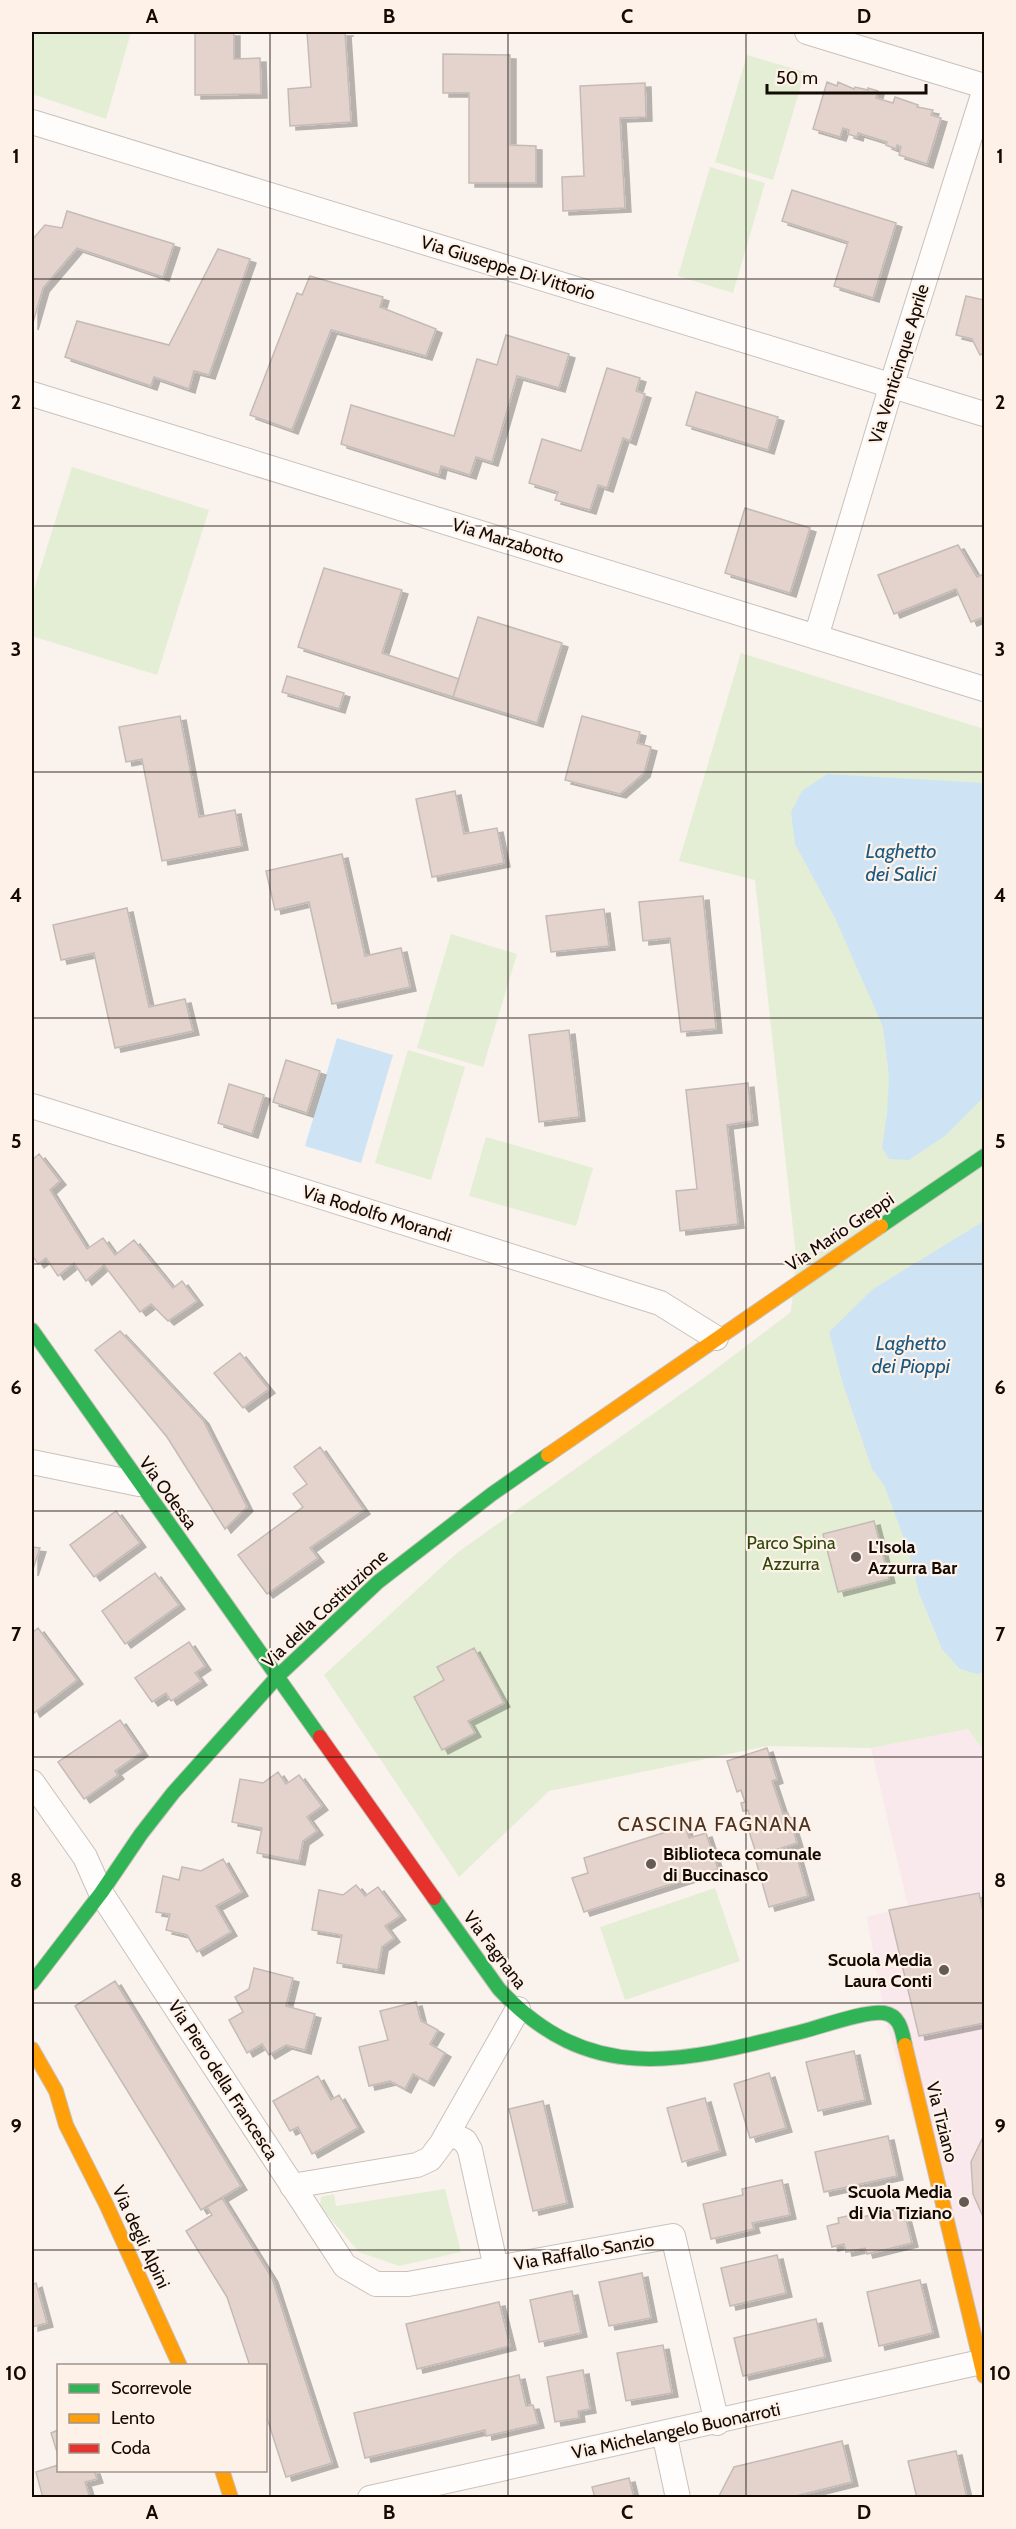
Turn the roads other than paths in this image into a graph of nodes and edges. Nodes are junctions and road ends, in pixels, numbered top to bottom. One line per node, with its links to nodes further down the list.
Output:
1 (807, 32): 2 (street)
2 (984, 86)
3 (984, 92): 5 (street, Via Venticinque Aprile)
4 (32, 122): 5 (street, Via Giuseppe Di Vittorio)
5 (892, 385): 7 (street, Via Giuseppe Di Vittorio); 8 (street, Via Venticinque Aprile)
6 (32, 394): 8 (street, Via Marzabotto)
7 (984, 414)
8 (816, 637): 9 (street, Via Marzabotto)
9 (984, 689)
10 (32, 1106): 13 (street, Via Rodolfo Morandi)
11 (984, 1156): 13 (street, Via Mario Greppi)
12 (32, 1330): 15 (street, Via Odessa)
13 (716, 1338): 16 (street, Via della Costituzione)
14 (32, 1462): 15 (street)
15 (140, 1484): 16 (street, Via Odessa)
16 (278, 1676): 18 (street, Via della Costituzione); 20 (street, Via Fagnana)
17 (32, 1782): 18 (street, Via Piero della Francesca)
18 (101, 1893): 19 (street, Via della Costituzione); 26 (street, Via Piero della Francesca)
19 (32, 1983)
20 (518, 2009): 21 (street, Via Fagnana); 25 (street)
21 (896, 2018): 30 (street, Via Tiziano)
22 (32, 2049): 24 (street)
23 (49, 2110): 24 (street)
24 (66, 2125): 29 (street, Via degli Alpini)
25 (448, 2132): 26 (street); 28 (street)
26 (292, 2186): 27 (street, Via Piero della Francesca)
27 (345, 2266): 28 (street, Via Raffallo Sanzio)
28 (496, 2268): 31 (street, Via Raffallo Sanzio)
29 (179, 2364)
30 (983, 2369): 31 (street, Via Michelangelo Buonarroti)
31 (717, 2423): 32 (street, Via Michelangelo Buonarroti)
32 (664, 2433): 35 (street, Via Michelangelo Buonarroti); 36 (street)
33 (223, 2472): 34 (street)
34 (231, 2498)
35 (370, 2498)
36 (678, 2498)

